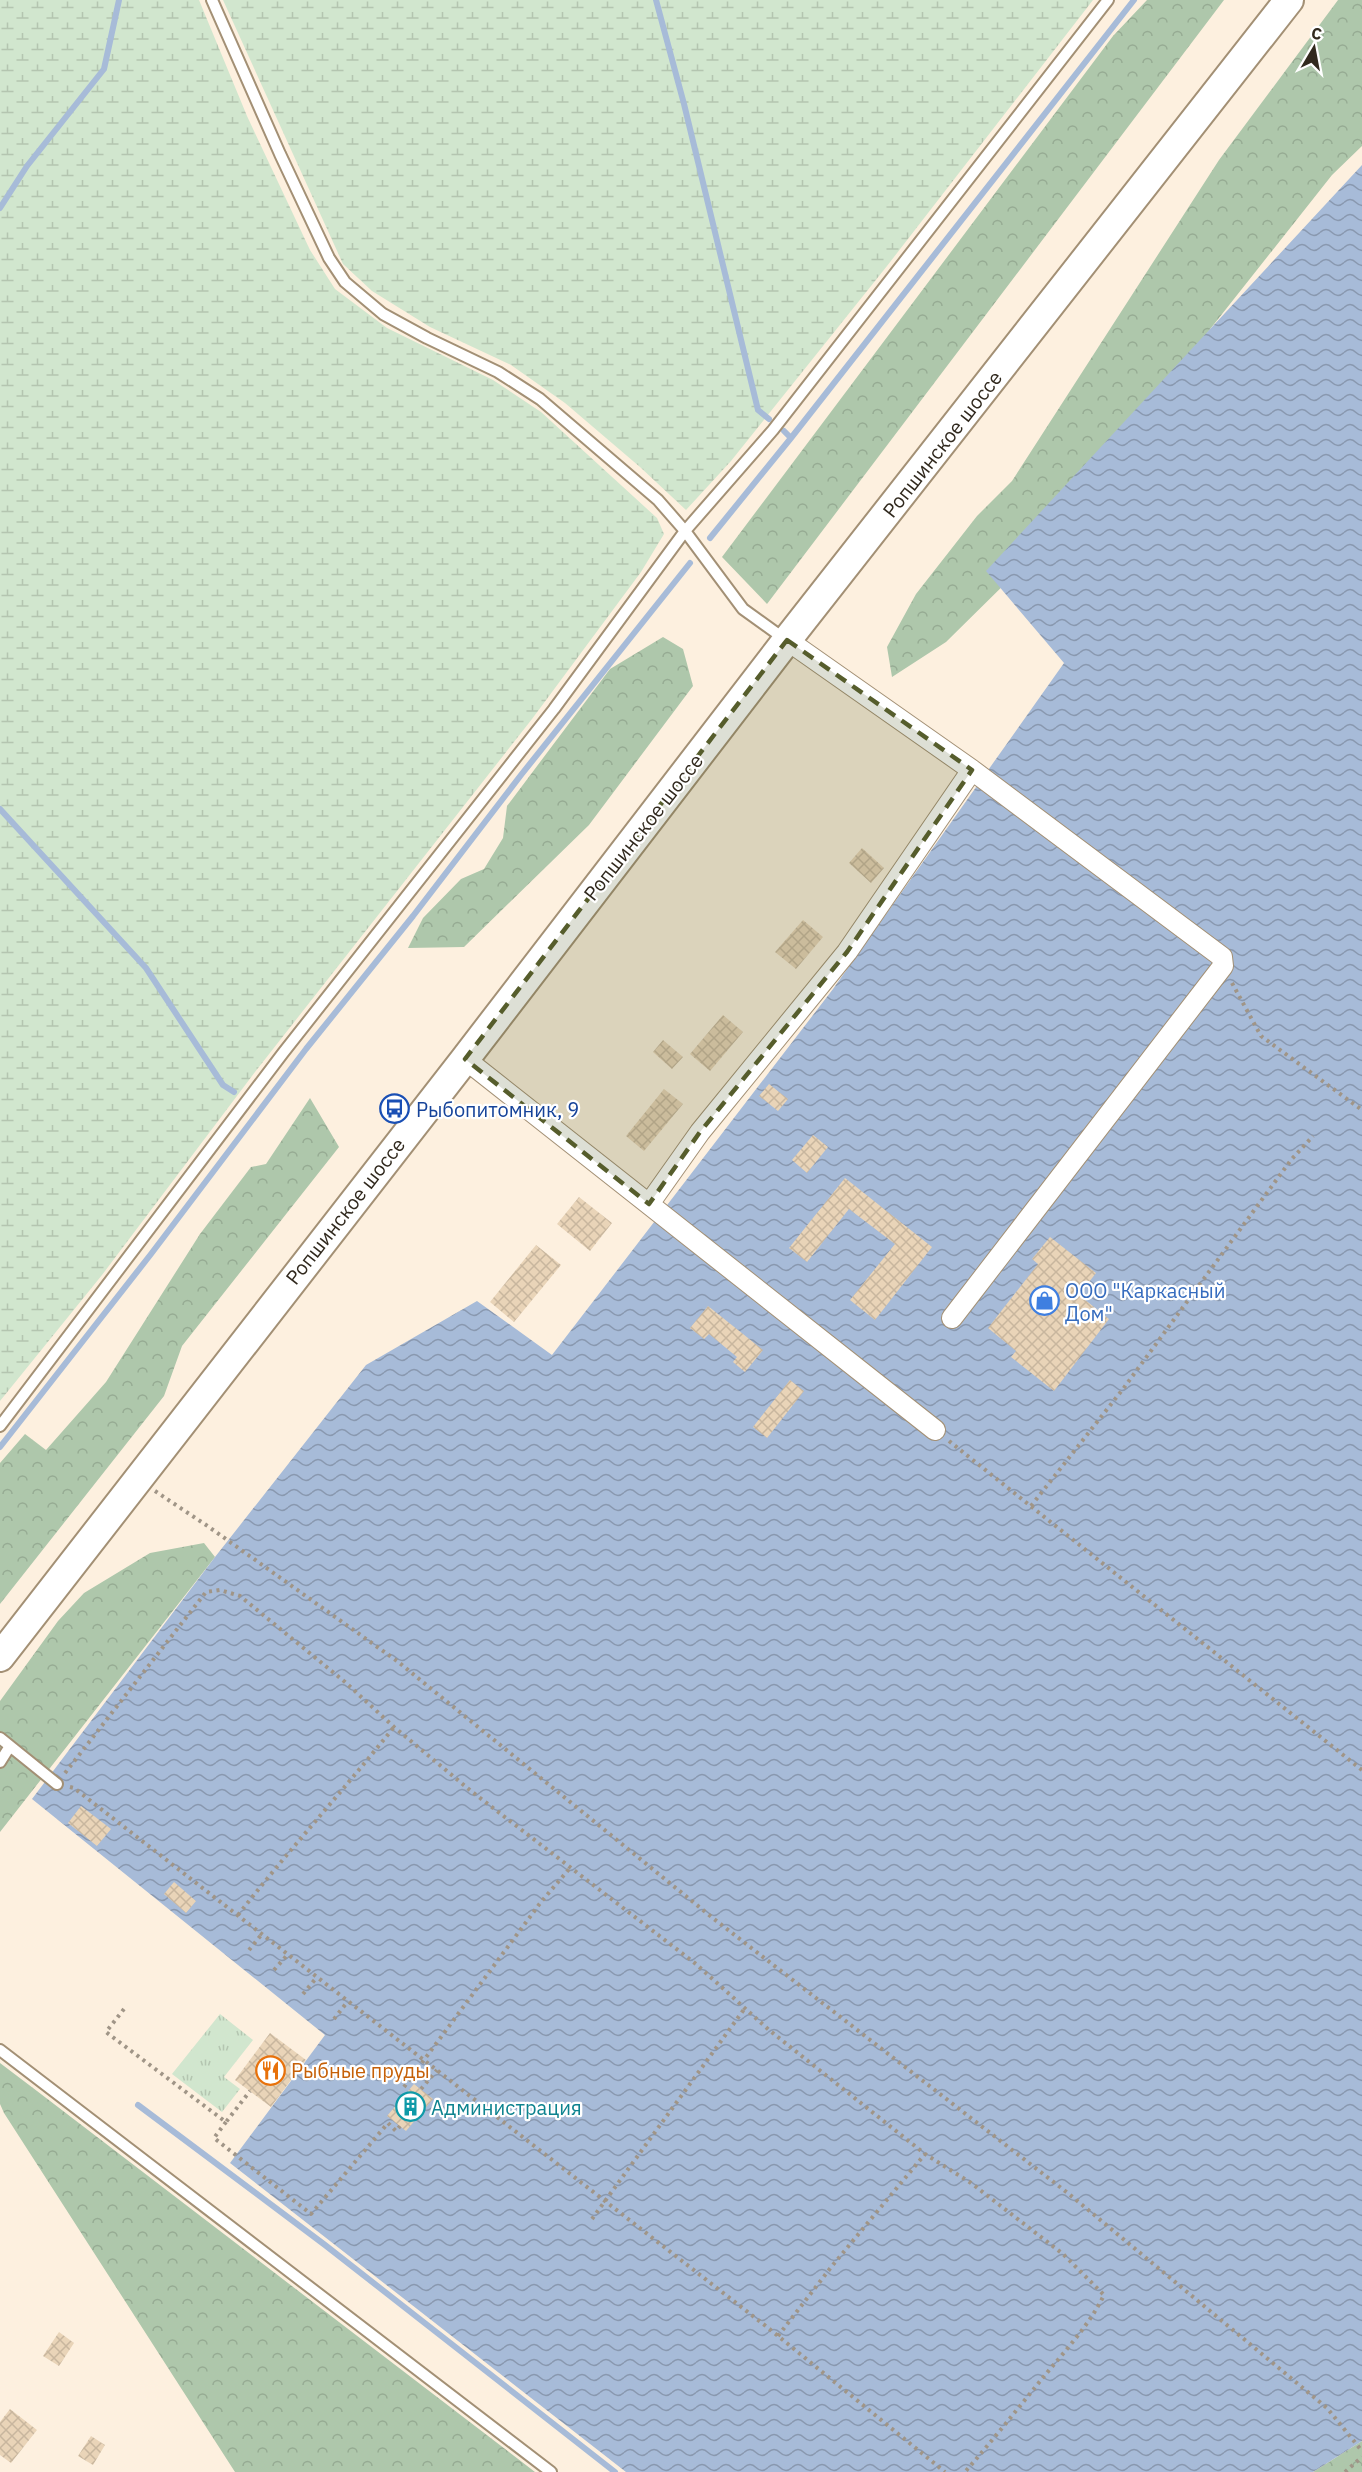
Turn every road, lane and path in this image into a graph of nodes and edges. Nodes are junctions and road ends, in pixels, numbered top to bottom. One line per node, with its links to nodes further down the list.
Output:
1 (212, 0): 4 (lane)
2 (1108, 0): 4 (lane)
3 (1289, 0): 5 (main road, Ропшинское шоссе)
4 (685, 531): 5 (lane); 13 (lane)
5 (787, 640): 6 (street); 8 (main road, Ропшинское шоссе)
6 (972, 770): 7 (street); 11 (street)
7 (1224, 966): 9 (path); 12 (street)
8 (465, 1059): 11 (street); 15 (main road, Ропшинское шоссе)
9 (1362, 1110)
10 (1313, 1136): 16 (path)
11 (649, 1204): 14 (street)
12 (952, 1318)
13 (0, 1426)
14 (935, 1430): 16 (path)
15 (137, 1479): 17 (main road, Ропшинское шоссе); 50 (path)
16 (1031, 1506): 22 (path)
17 (0, 1657)
18 (394, 1727): 23 (path); 24 (path); 25 (path)
19 (0, 1738): 20 (lane)
20 (10, 1746): 21 (lane); 23 (lane)
21 (0, 1762)
22 (1362, 1770)
23 (57, 1784): 25 (path)
24 (570, 1868): 33 (path); 37 (path)
25 (238, 1915): 26 (path)
26 (262, 1934): 27 (path); 28 (path)
27 (249, 1950)
28 (288, 1954): 29 (path); 30 (path)
29 (274, 1970)
30 (317, 1977): 31 (path); 32 (path)
31 (303, 1994)
32 (348, 2001): 35 (path); 37 (path)
33 (745, 2008): 46 (path); 47 (path)
34 (124, 2009): 43 (path)
35 (334, 2019)
36 (0, 2050): 52 (lane)
37 (425, 2061): 38 (path); 39 (path)
38 (437, 2070): 40 (path); 47 (path)
39 (404, 2087)
40 (421, 2089)
41 (250, 2091): 43 (path)
42 (391, 2119): 44 (path)
43 (226, 2122): 44 (path)
44 (388, 2123): 45 (path)
45 (400, 2126)
46 (925, 2154): 49 (path); 54 (path)
47 (606, 2201): 48 (path); 49 (path)
48 (592, 2219)
49 (778, 2336): 53 (path)
50 (1362, 2451)
51 (1362, 2457): 55 (path)
52 (551, 2472)
53 (945, 2472)
54 (965, 2472)
55 (1346, 2472)

